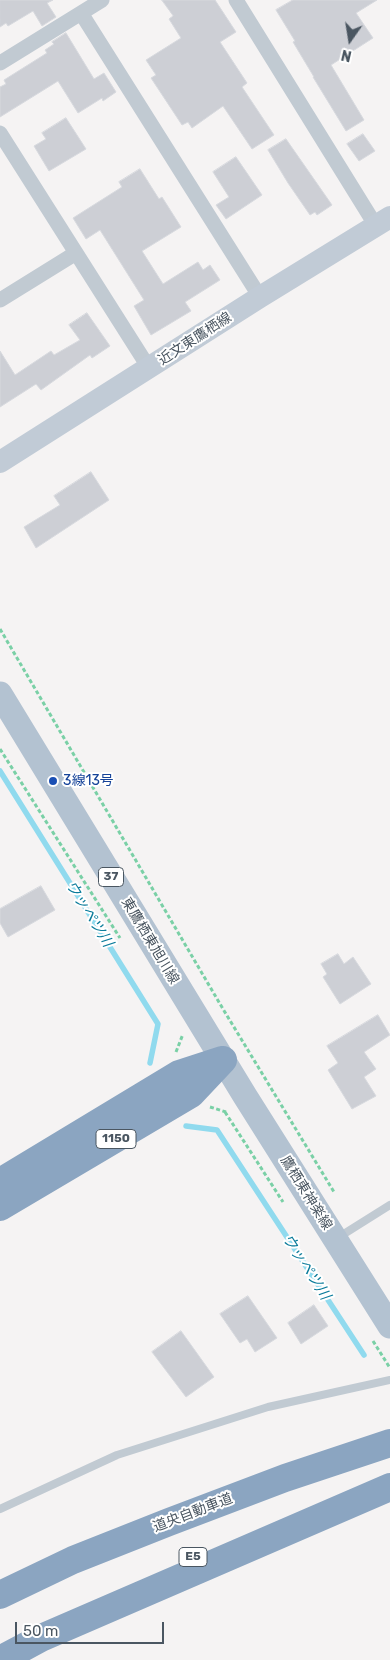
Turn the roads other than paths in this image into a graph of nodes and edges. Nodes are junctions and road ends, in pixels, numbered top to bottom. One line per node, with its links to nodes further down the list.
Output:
1 (102, 0): 3 (street)
2 (236, 0): 6 (street)
3 (81, 13): 4 (street); 8 (street)
4 (0, 63)
5 (0, 133): 7 (street)
6 (383, 221): 8 (street, 近文東鷹栖線)
7 (76, 253): 9 (street); 10 (street)
8 (260, 297): 10 (street, 近文東鷹栖線)
9 (0, 300)
10 (149, 368): 11 (street, 近文東鷹栖線)
11 (0, 462)
12 (0, 694): 13 (main road, 東鷹栖東旭川線 / 37)
13 (223, 1060): 14 (highway, 1150); 16 (highway, 1150); 17 (main road, 鷹栖東神楽線 / 37)
14 (0, 1182)
15 (390, 1205): 17 (lane)
16 (0, 1207)
17 (336, 1239): 18 (main road, 鷹栖東神楽線 / 37)
18 (390, 1326)
19 (390, 1380): 22 (lane)
20 (389, 1444): 23 (highway, 道央自動車道)
21 (390, 1486): 24 (highway, E5); 25 (highway)
22 (0, 1509)
23 (0, 1596)
24 (0, 1638)
25 (0, 1660)

